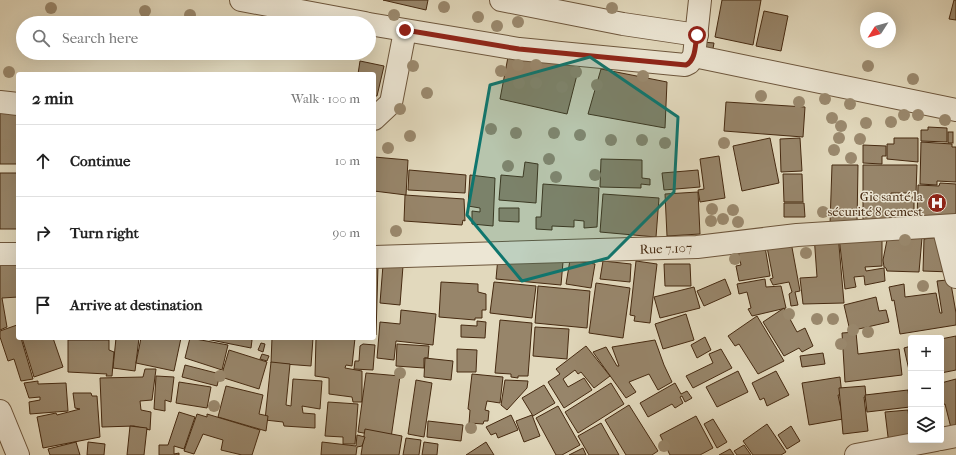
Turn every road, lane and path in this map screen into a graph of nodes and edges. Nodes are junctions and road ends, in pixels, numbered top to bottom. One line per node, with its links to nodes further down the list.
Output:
1 (242, 0): 4 (street)
2 (501, 0): 7 (street)
3 (700, 0): 7 (street)
4 (328, 16)
5 (376, 25): 6 (street)
6 (405, 30): 7 (street); 11 (street)
7 (695, 45): 10 (street)
8 (0, 102): 9 (street)
9 (16, 104)
10 (956, 110)
11 (376, 117)
12 (949, 226): 15 (street, Rue 7.107); 16 (street)
13 (0, 254): 14 (street)
14 (16, 254)
15 (376, 257)
16 (956, 277)
17 (0, 411): 21 (street)
18 (956, 436): 19 (street)
19 (944, 438)
20 (920, 443): 22 (street)
21 (18, 455)
22 (856, 455)

